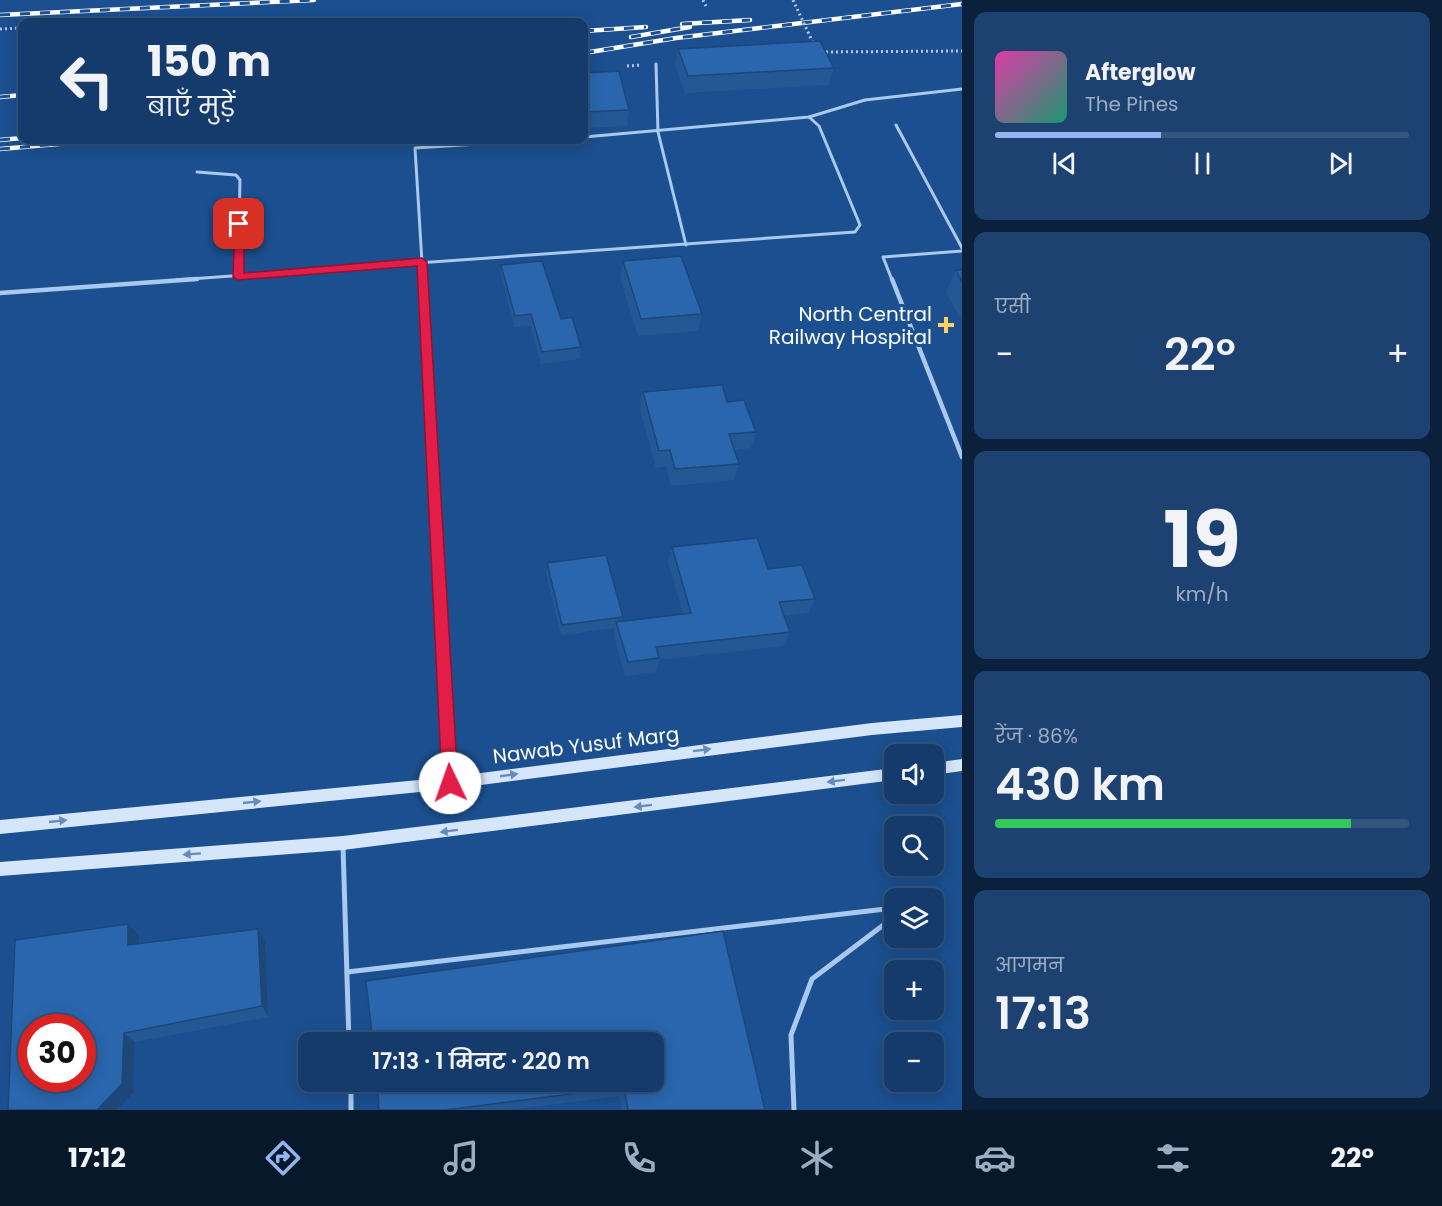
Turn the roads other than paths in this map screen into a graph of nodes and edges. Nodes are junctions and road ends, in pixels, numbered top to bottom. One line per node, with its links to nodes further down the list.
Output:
1 (656, 64): 5 (lane)
2 (962, 89): 3 (lane)
3 (809, 117): 5 (lane); 9 (lane)
4 (896, 125): 10 (lane)
5 (658, 132): 6 (lane); 9 (lane)
6 (588, 137)
7 (479, 144): 11 (lane)
8 (196, 172): 12 (lane)
9 (686, 245): 11 (lane)
10 (962, 249): 14 (lane)
11 (422, 262): 12 (lane); 19 (street)
12 (238, 277): 13 (lane)
13 (0, 293)
14 (962, 457)
15 (962, 721): 19 (main road, Nawab Yusuf Marg, one-way to 15)
16 (962, 765): 17 (main road)
17 (944, 767)
18 (884, 775): 21 (main road, one-way to 21)
19 (450, 783): 20 (main road, Nawab Yusuf Marg, one-way to 19)
20 (0, 826)
21 (343, 843): 22 (main road, one-way to 22); 25 (lane)
22 (0, 869)
23 (884, 909): 25 (lane)
24 (884, 924): 29 (lane)
25 (347, 972): 26 (lane)
26 (349, 1032)
27 (351, 1092): 28 (lane)
28 (351, 1110)
29 (794, 1110)

